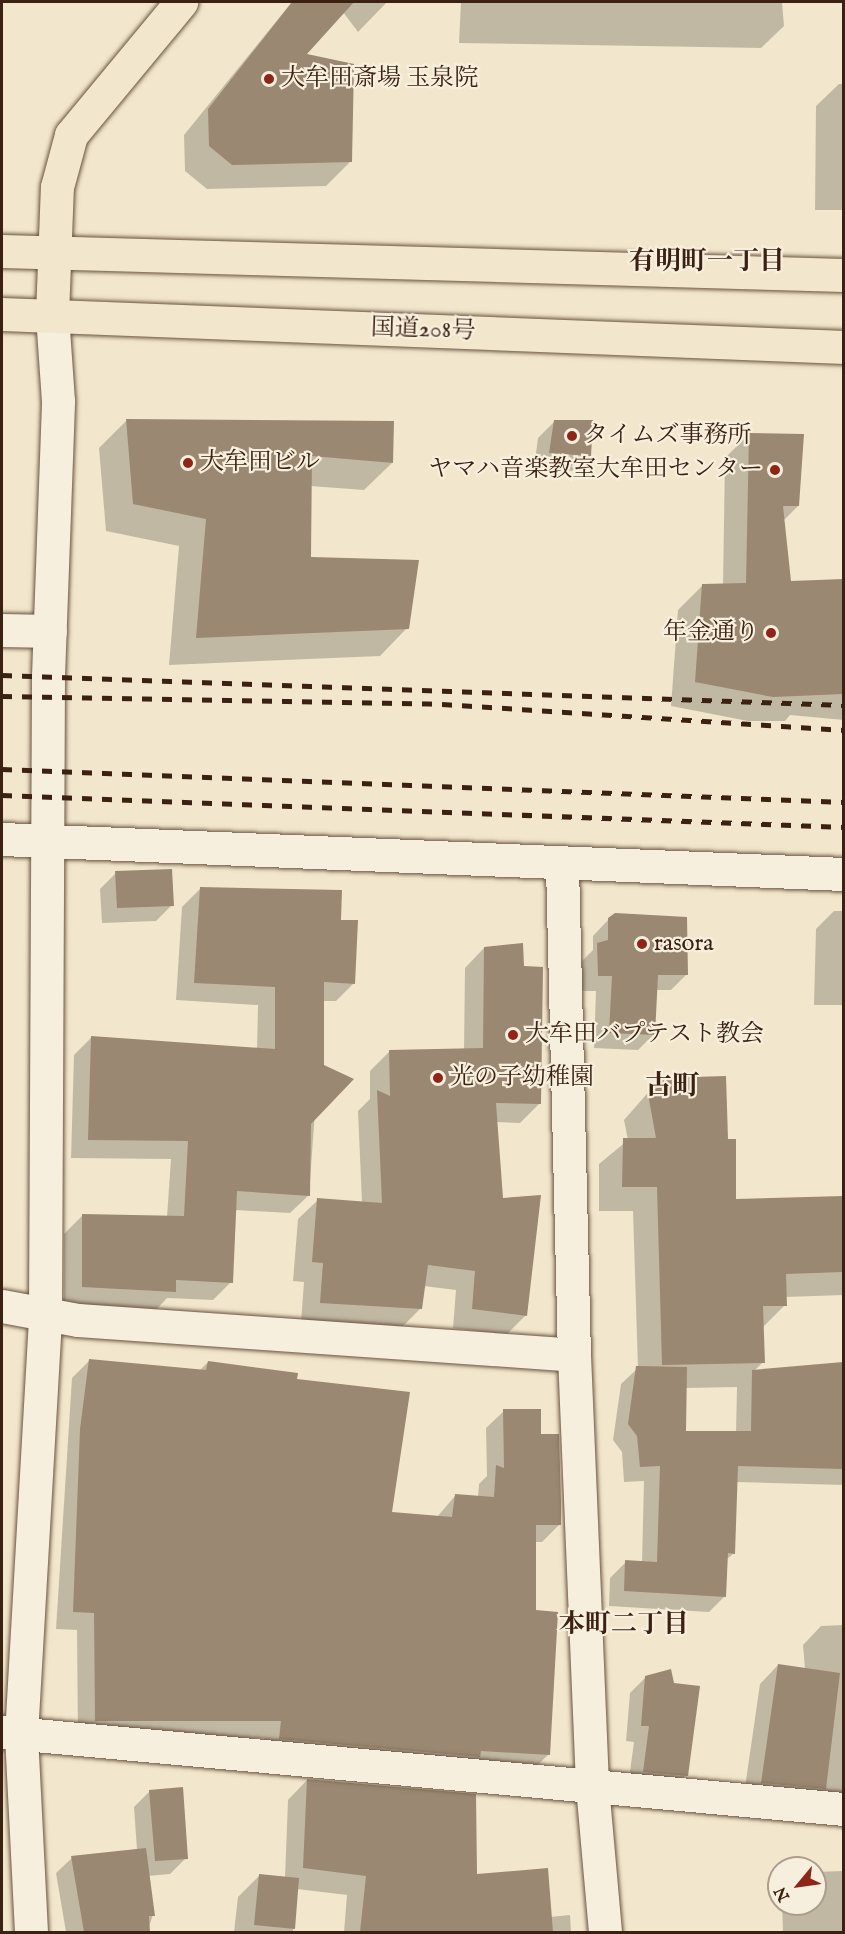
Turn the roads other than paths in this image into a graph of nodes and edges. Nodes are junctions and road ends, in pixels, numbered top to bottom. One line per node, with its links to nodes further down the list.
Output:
1 (181, 2): 3 (main road)
2 (2, 251): 3 (main road)
3 (52, 252): 4 (main road); 6 (main road)
4 (843, 275)
5 (2, 314): 6 (main road, 国道208号)
6 (52, 315): 7 (main road, 国道208号); 9 (street)
7 (843, 347)
8 (2, 630): 9 (street)
9 (50, 631): 11 (street)
10 (2, 839): 11 (street)
11 (47, 842): 12 (street); 15 (street)
12 (562, 865): 13 (street); 16 (street)
13 (843, 874)
14 (2, 1306): 15 (street)
15 (45, 1315): 16 (street); 17 (street)
16 (574, 1356): 18 (street)
17 (11, 1734): 18 (street); 20 (street)
18 (592, 1786): 19 (street); 21 (street)
19 (843, 1809)
20 (31, 1932)
21 (605, 1932)

